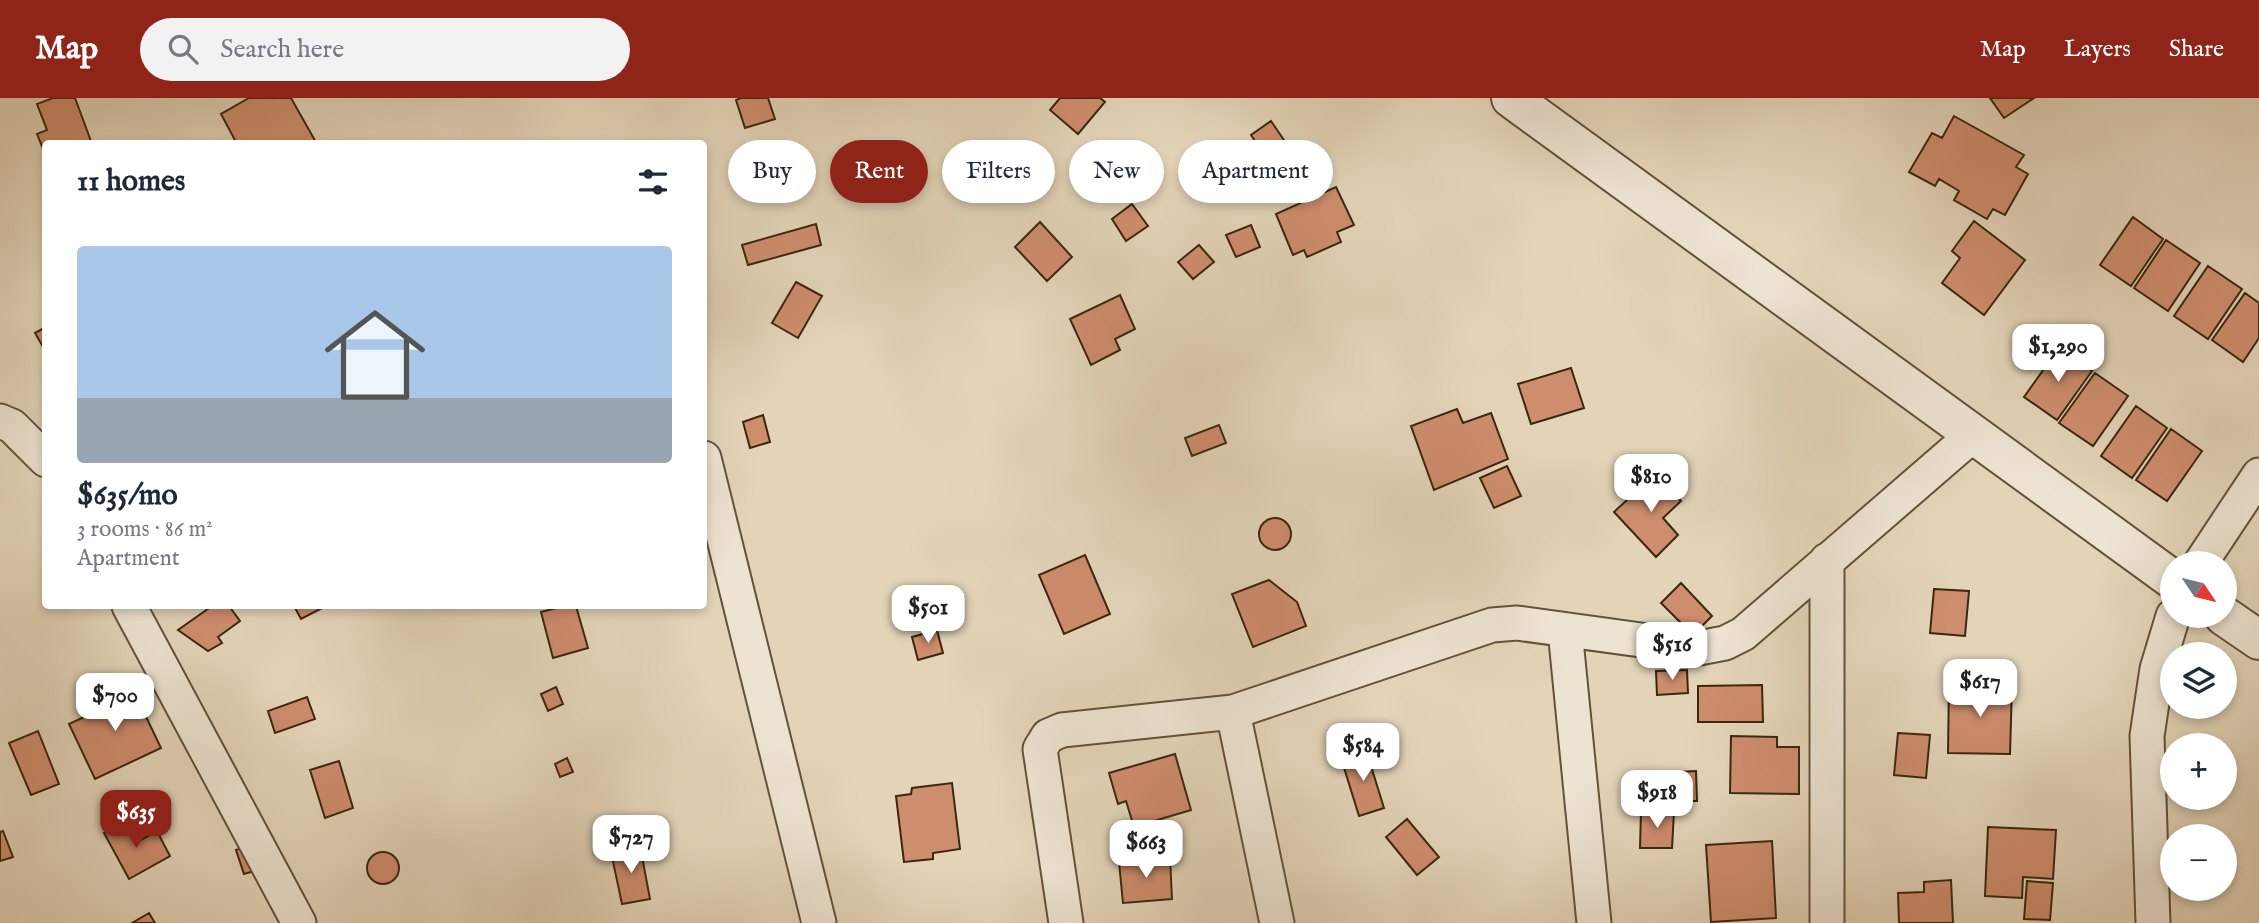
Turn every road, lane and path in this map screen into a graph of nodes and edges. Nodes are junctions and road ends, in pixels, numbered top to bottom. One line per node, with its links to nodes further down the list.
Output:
1 (1511, 98): 3 (street)
2 (0, 421): 4 (street)
3 (1974, 434): 8 (street); 9 (street)
4 (42, 456)
5 (707, 470): 17 (street)
6 (2259, 475): 7 (street)
7 (2209, 551)
8 (1827, 560): 13 (street); 21 (street)
9 (2160, 570)
10 (131, 609): 16 (street)
11 (2237, 625): 14 (street)
12 (2169, 628): 22 (street)
13 (1565, 630): 15 (street); 20 (street)
14 (2259, 640)
15 (1233, 712): 18 (street); 19 (street)
16 (299, 923)
17 (819, 923)
18 (1066, 923)
19 (1278, 923)
20 (1594, 923)
21 (1826, 923)
22 (2153, 923)

